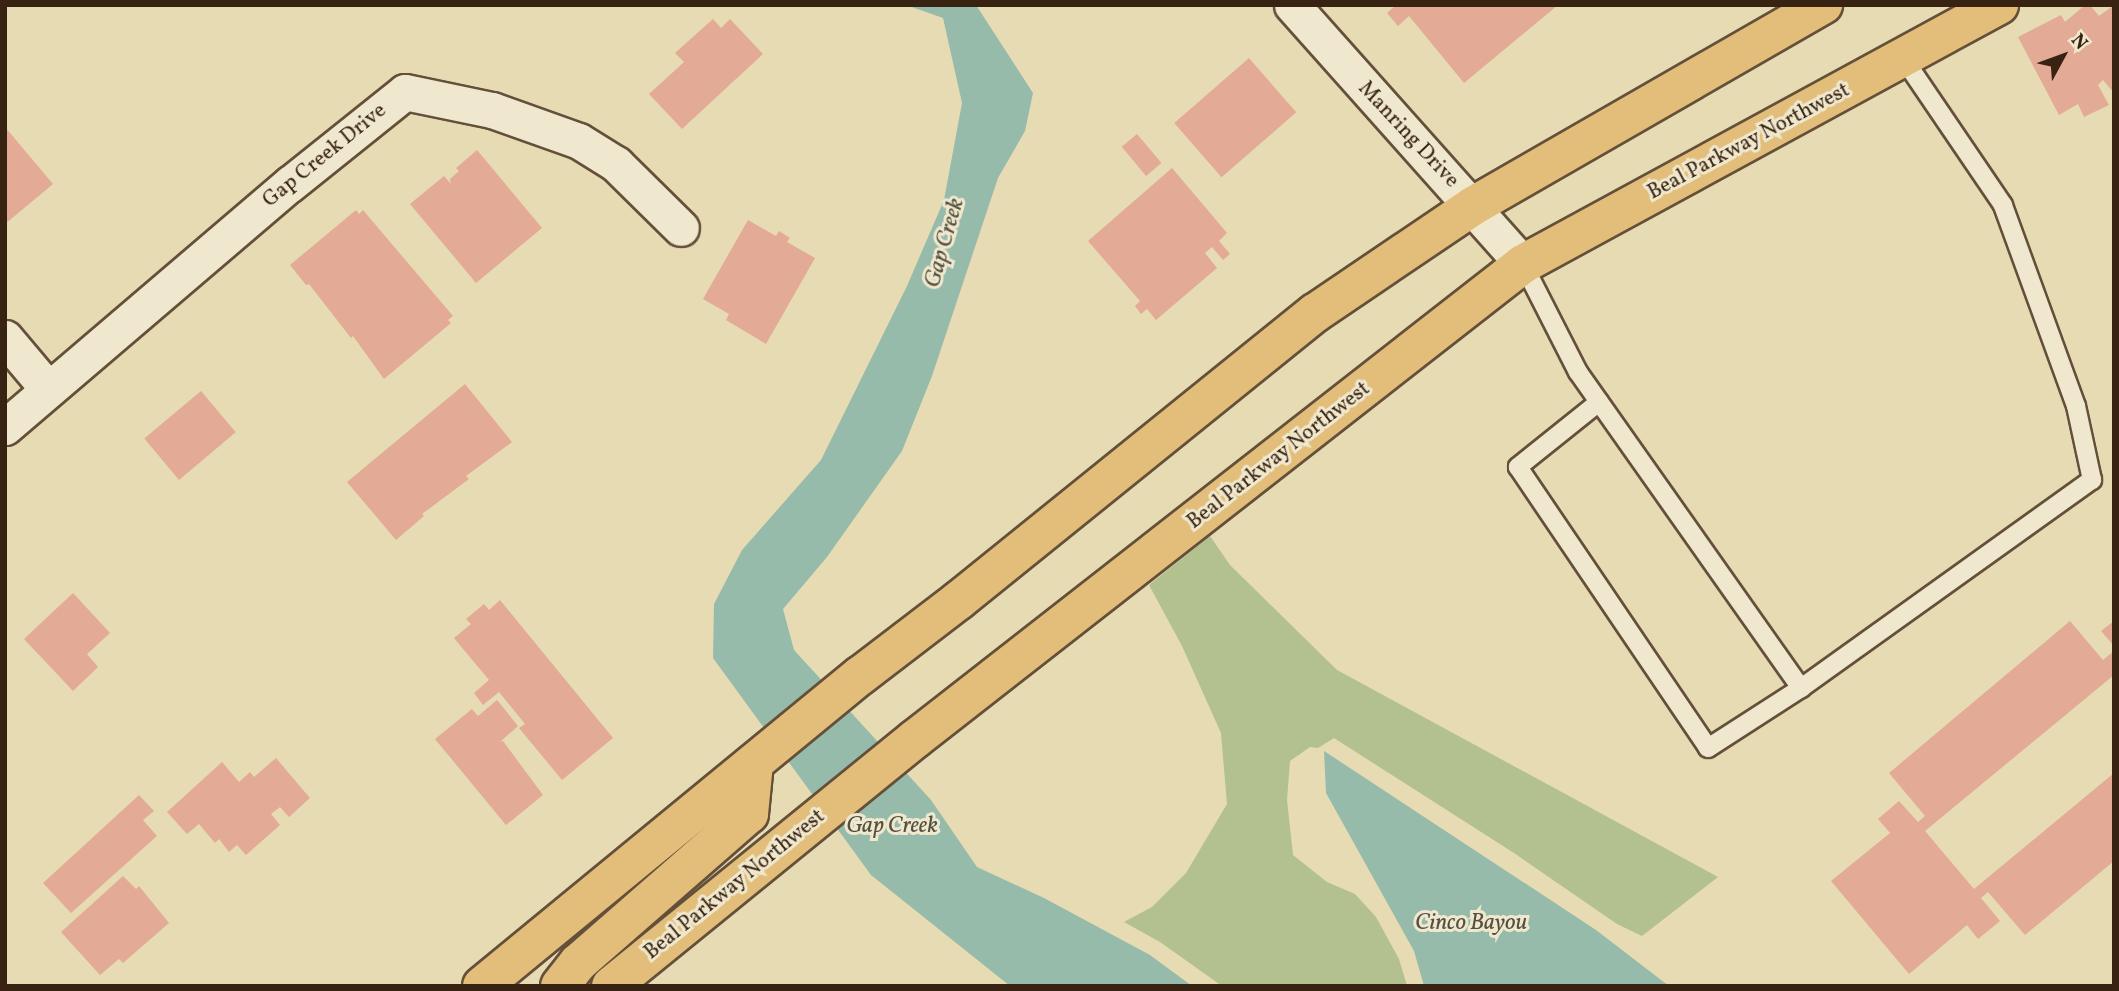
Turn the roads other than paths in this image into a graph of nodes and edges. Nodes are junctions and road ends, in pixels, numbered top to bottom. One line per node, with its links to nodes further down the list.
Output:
1 (1292, 5): 5 (street, Manring Drive)
2 (1823, 5): 5 (main road)
3 (1999, 5): 4 (main road, Beal Parkway Northwest)
4 (1903, 58): 7 (main road, Beal Parkway Northwest); 12 (lane)
5 (1473, 206): 7 (street, Manring Drive); 13 (main road)
6 (681, 228): 9 (street, Gap Creek Drive)
7 (1523, 264): 10 (lane); 16 (main road, Beal Parkway Northwest)
8 (5, 338): 9 (street)
9 (48, 389): 11 (street, Gap Creek Drive)
10 (1599, 402): 12 (lane); 12 (lane)
11 (5, 427)
12 (1801, 688)
13 (754, 763): 14 (main road); 15 (main road)
14 (482, 986)
15 (560, 986)
16 (611, 986)

